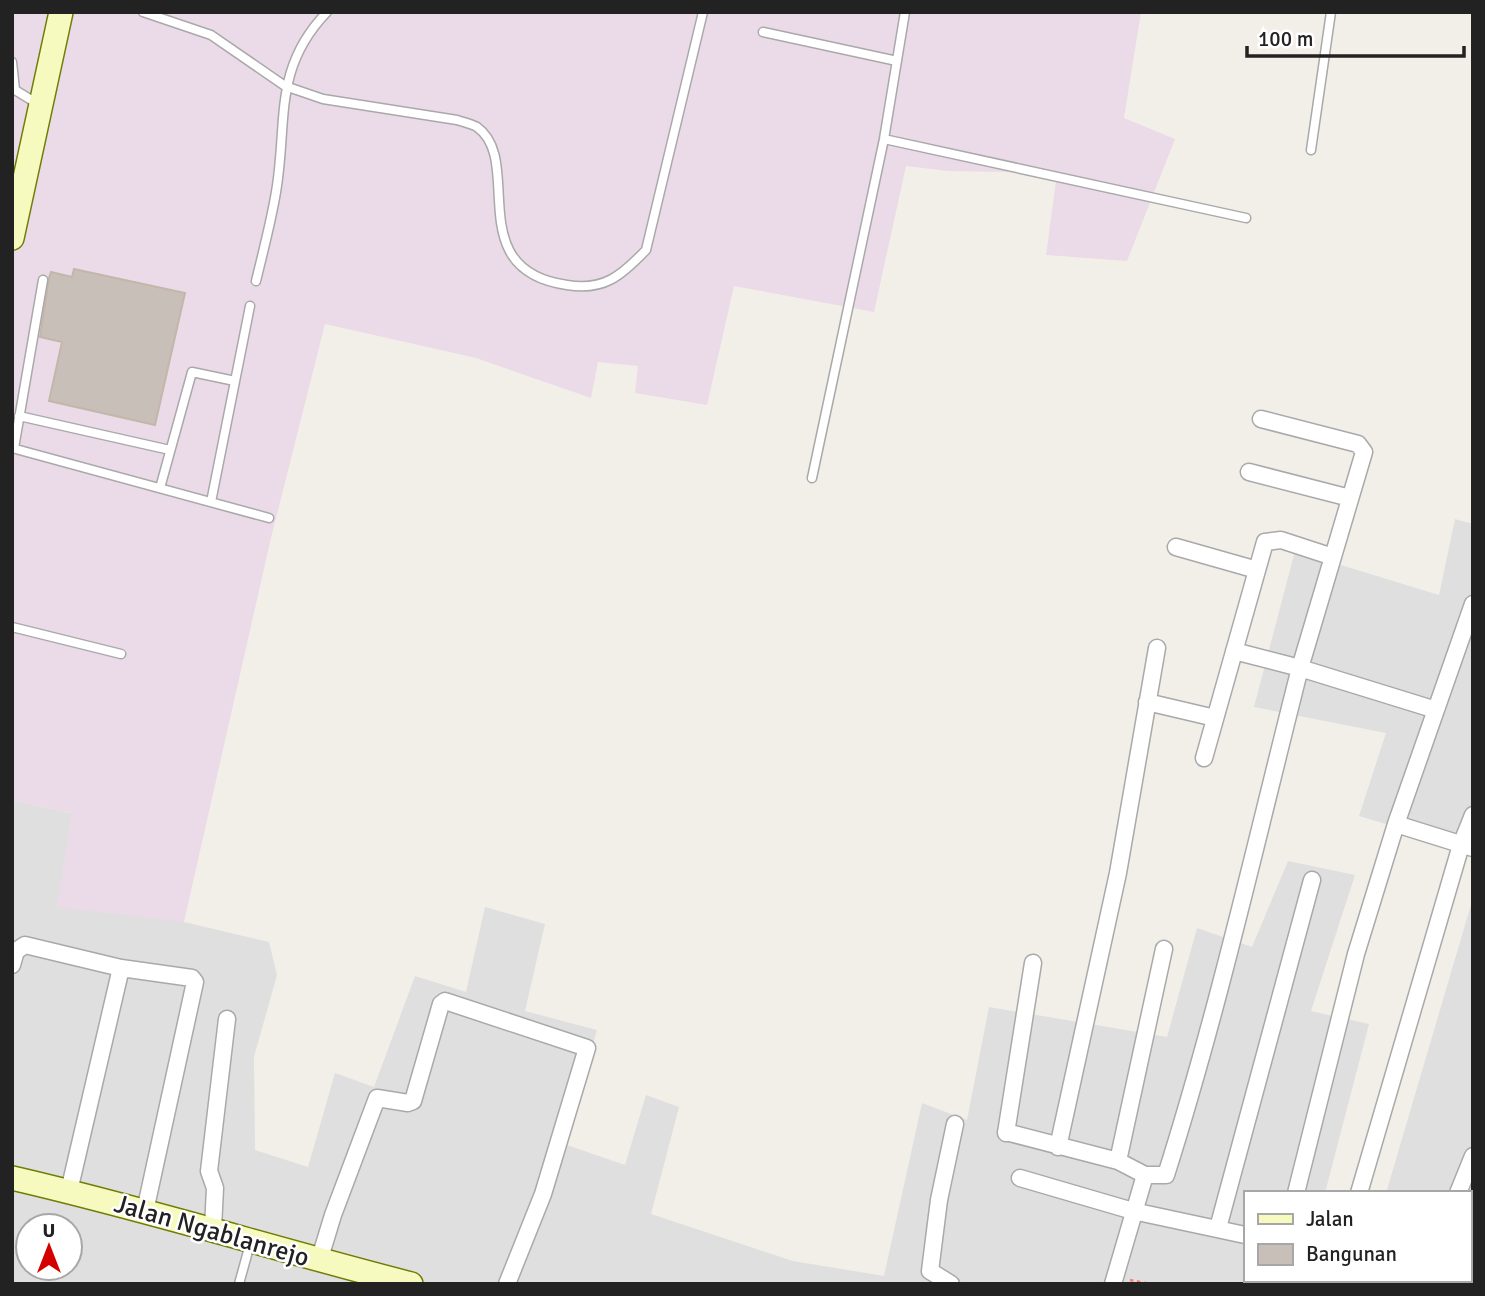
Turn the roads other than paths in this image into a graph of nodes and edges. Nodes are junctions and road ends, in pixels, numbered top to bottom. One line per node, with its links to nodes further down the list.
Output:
1 (61, 12): 11 (street)
2 (143, 12): 10 (lane)
3 (327, 12): 10 (lane)
4 (703, 12): 10 (lane)
5 (905, 12): 8 (lane)
6 (1331, 12): 13 (lane)
7 (764, 32): 8 (lane)
8 (897, 61): 12 (lane)
9 (12, 62): 11 (lane)
10 (285, 86): 17 (lane)
11 (40, 104): 15 (street)
12 (884, 139): 14 (lane); 25 (lane)
13 (1311, 150)
14 (1246, 218)
15 (12, 238)
16 (43, 281): 20 (lane)
17 (256, 281)
18 (250, 306): 19 (lane)
19 (235, 381): 23 (lane); 28 (lane)
20 (19, 416): 22 (lane); 23 (lane)
21 (1261, 419): 27 (street)
22 (13, 448): 26 (lane)
23 (170, 450): 26 (lane)
24 (1249, 472): 27 (street)
25 (812, 478)
26 (160, 488): 28 (lane)
27 (1350, 498): 31 (street)
28 (211, 502): 29 (lane)
29 (268, 518)
30 (1176, 547): 32 (street)
31 (1333, 557): 32 (street); 38 (street)
32 (1257, 570): 36 (street)
33 (1473, 604): 40 (street)
34 (12, 627): 37 (lane)
35 (1157, 648): 39 (street)
36 (1234, 651): 38 (street); 41 (street)
37 (121, 654)
38 (1300, 668): 40 (street); 56 (street)
39 (1147, 702): 41 (street); 53 (street)
40 (1436, 710): 44 (street)
41 (1215, 718): 42 (street)
42 (1204, 758)
43 (1473, 815): 45 (street)
44 (1396, 824): 45 (street); 60 (street)
45 (1467, 847): 61 (street)
46 (1312, 880): 66 (street)
47 (1164, 949): 55 (street)
48 (1033, 963): 53 (street)
49 (12, 965): 50 (street)
50 (121, 968): 59 (street); 63 (street)
51 (227, 1019): 65 (street)
52 (955, 1124): 74 (street)
53 (1058, 1147): 55 (street)
54 (1473, 1156): 62 (street)
55 (1118, 1161): 56 (street)
56 (1145, 1175): 64 (street)
57 (12, 1178): 59 (street, Jalan Ngablanrejo)
58 (1020, 1178): 64 (street)
59 (69, 1191): 63 (street, Jalan Ngablanrejo)
60 (1297, 1191)
61 (1360, 1191)
62 (1459, 1191)
63 (145, 1211): 65 (street, Jalan Ngablanrejo)
64 (1133, 1211): 66 (street); 70 (street)
65 (213, 1228): 68 (street, Jalan Ngablanrejo)
66 (1218, 1228): 67 (street)
67 (1244, 1235)
68 (251, 1241): 69 (street, Jalan Ngablanrejo); 71 (lane)
69 (319, 1261): 72 (street, Jalan Ngablanrejo); 73 (street)
70 (1114, 1280)
71 (239, 1284)
72 (411, 1284)
73 (507, 1284)
74 (951, 1284)

